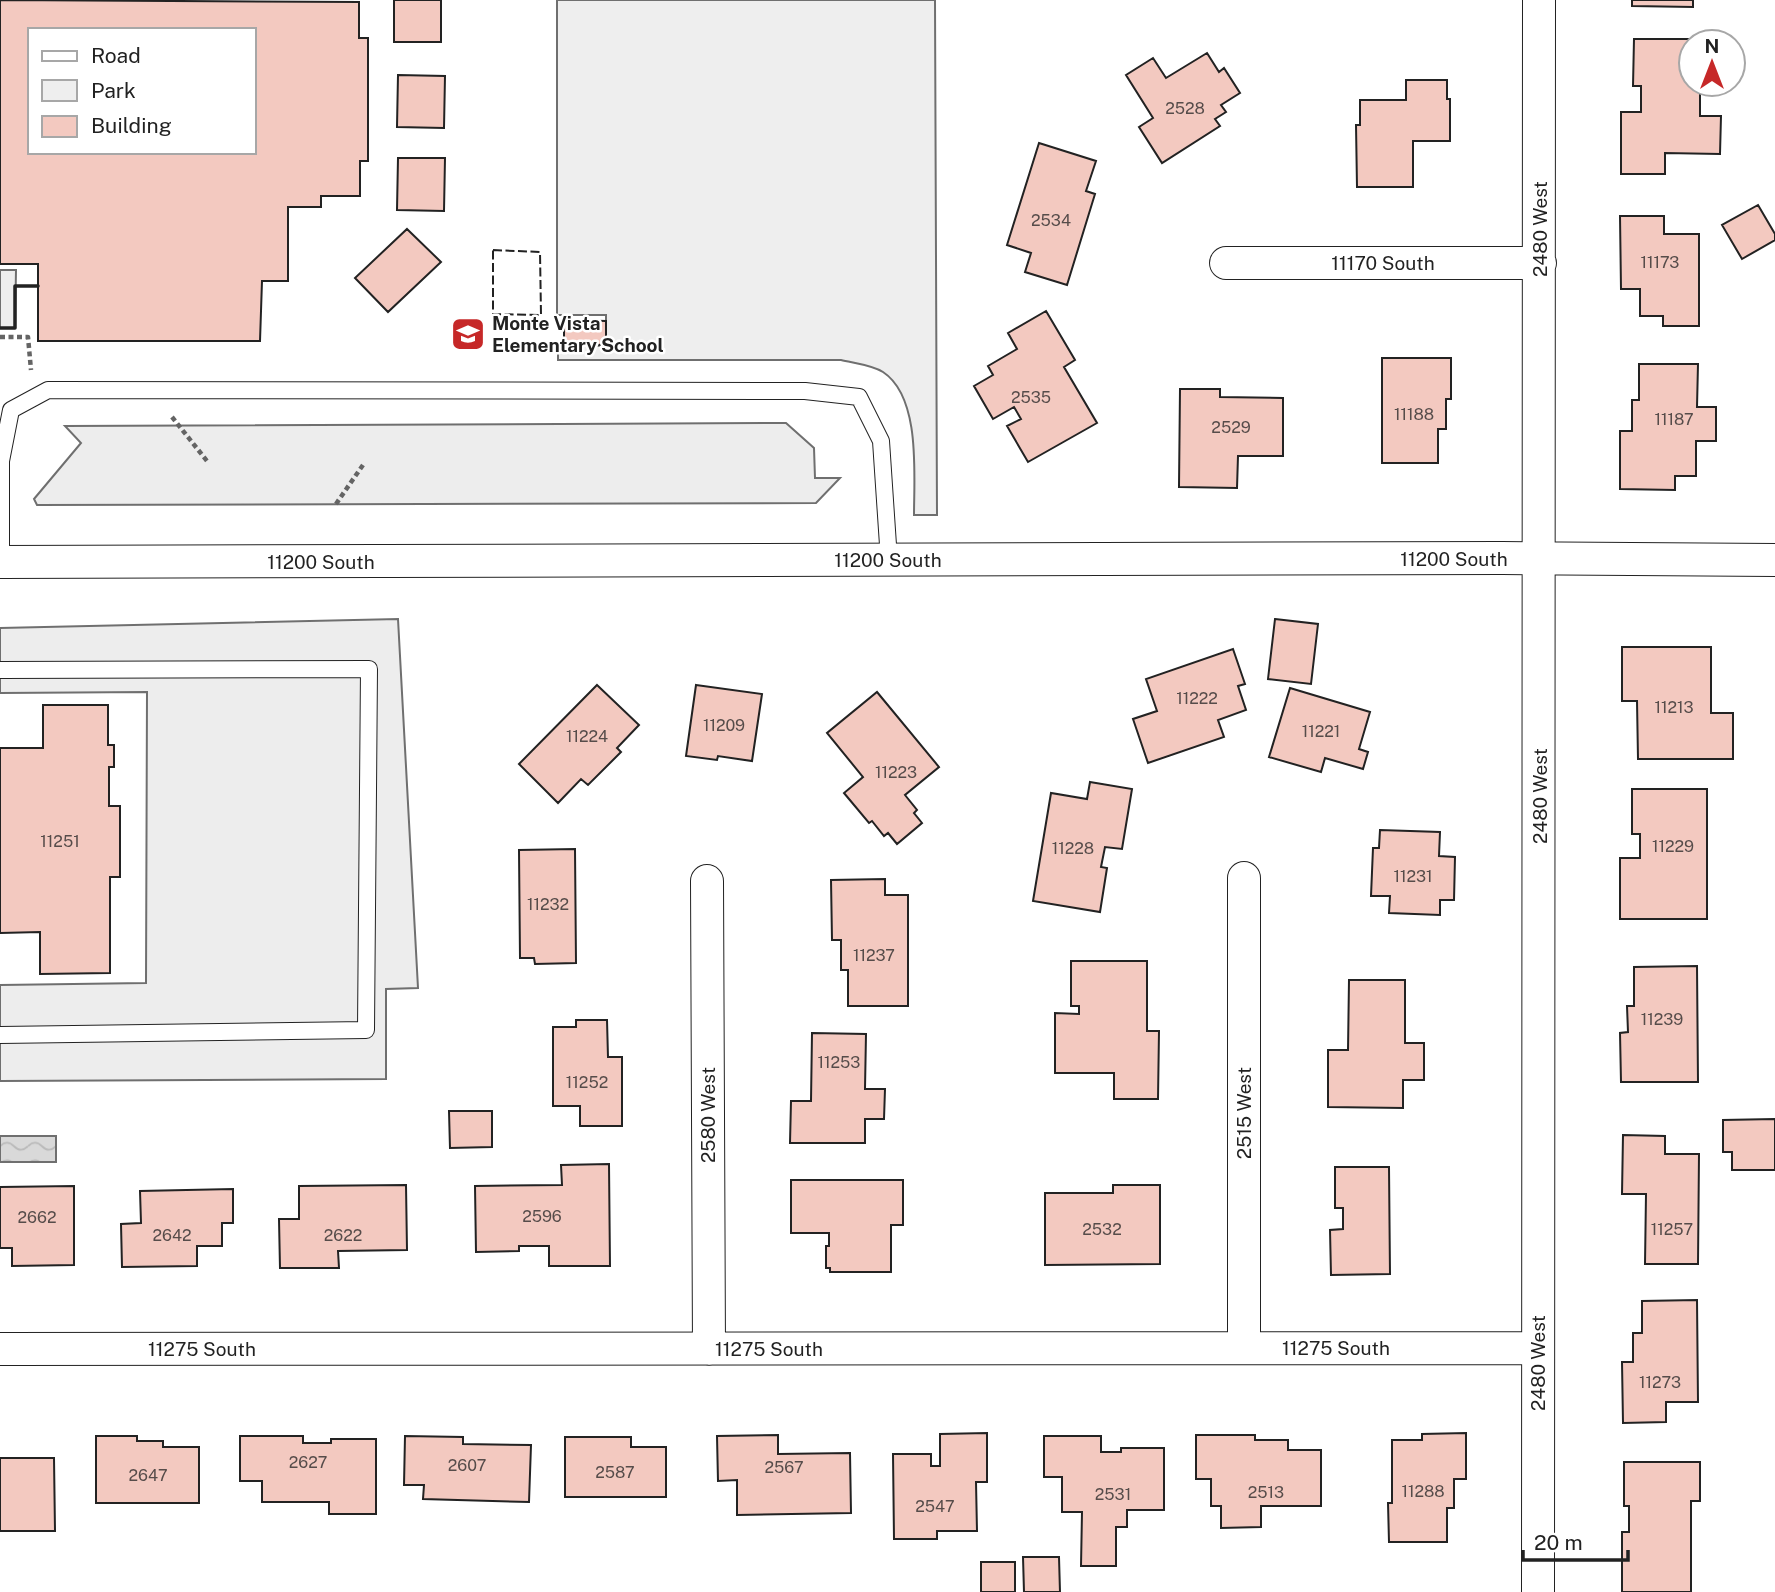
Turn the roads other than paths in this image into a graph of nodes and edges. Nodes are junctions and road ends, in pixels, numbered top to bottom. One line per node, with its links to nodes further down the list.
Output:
1 (1539, 0): 3 (street, 2480 West)
2 (1226, 263): 3 (street, 11170 South)
3 (1540, 263): 4 (street, 2480 West)
4 (1540, 558): 5 (street, 11200 South); 6 (street, 11200 South); 13 (street, 2480 West)
5 (890, 560): 7 (street, 11200 South); 7 (lane)
6 (1775, 560)
7 (0, 562)
8 (0, 670): 11 (lane)
9 (1244, 878): 12 (street, 2515 West)
10 (707, 881): 15 (street, 2580 West)
11 (0, 1035)
12 (1244, 1348): 13 (street, 11275 South); 15 (street, 11275 South)
13 (1538, 1348): 16 (street, 2480 West)
14 (0, 1349): 15 (street, 11275 South)
15 (709, 1349)
16 (1538, 1592)

